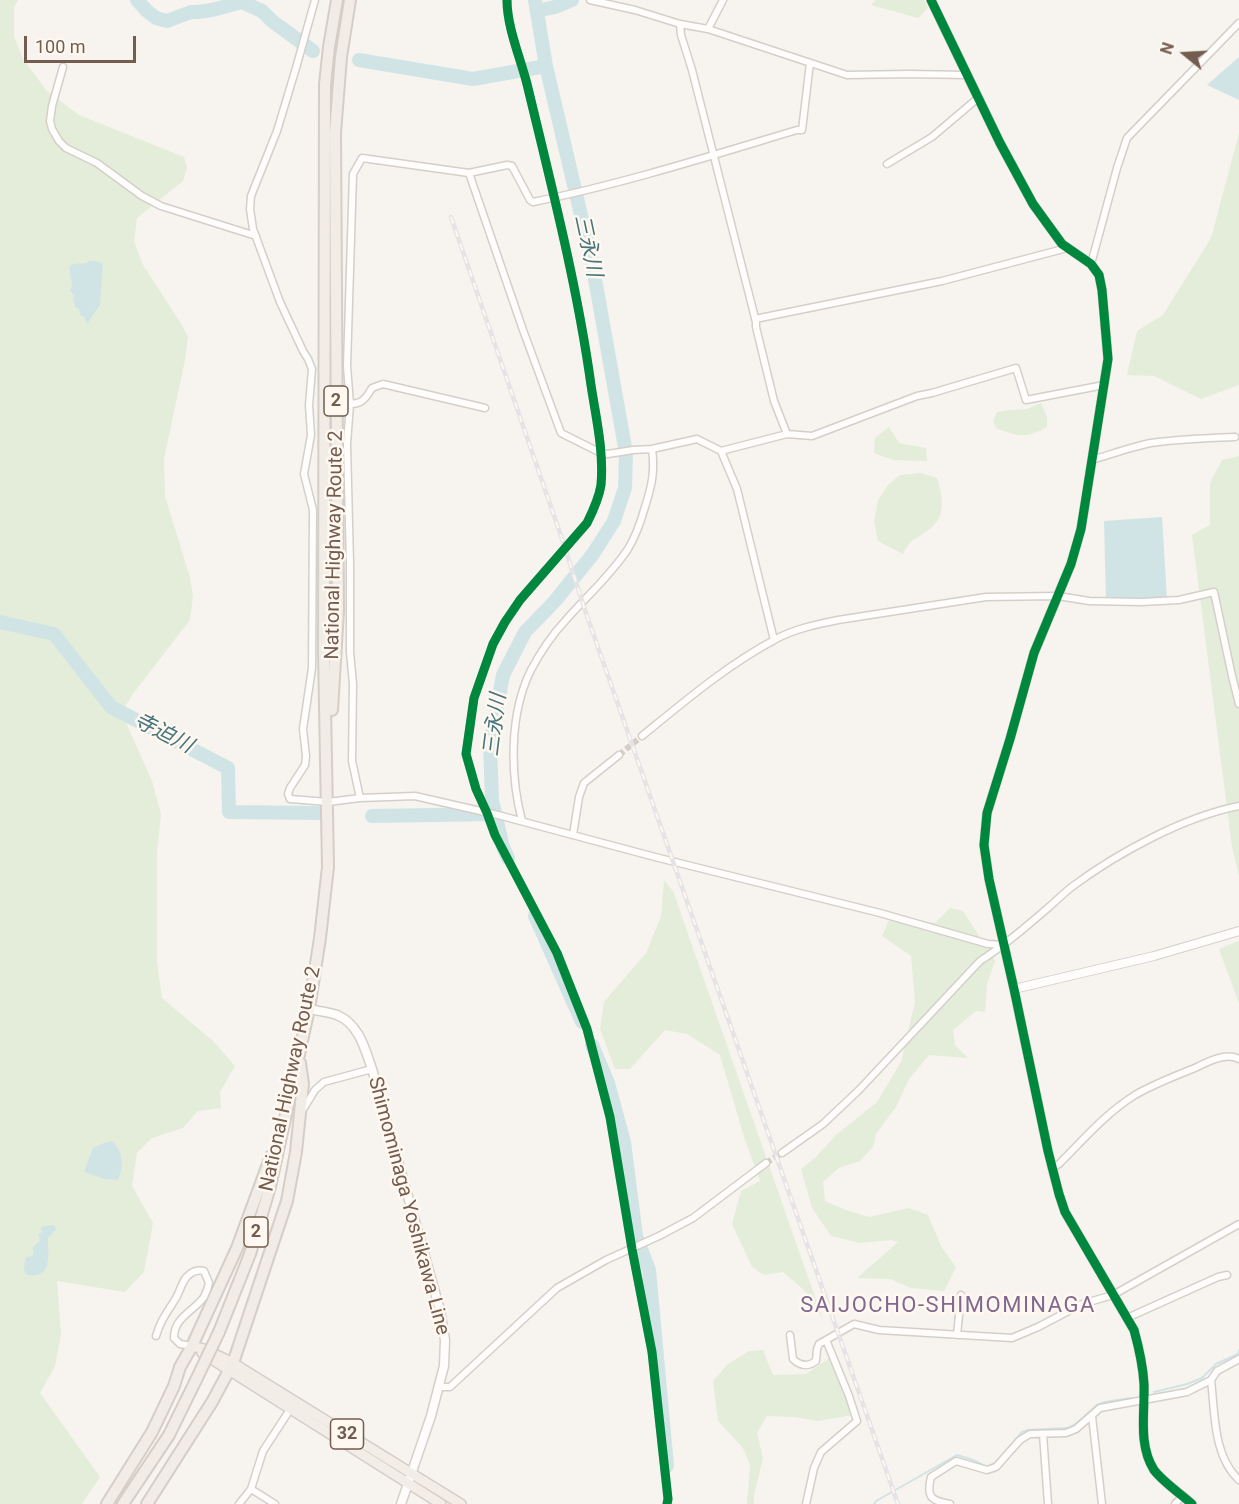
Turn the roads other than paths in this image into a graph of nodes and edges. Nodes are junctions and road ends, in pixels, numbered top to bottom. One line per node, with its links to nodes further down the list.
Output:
1 (315, 0): 19 (street)
2 (337, 0): 41 (highway, National Highway Route 2 / 2)
3 (350, 0): 41 (highway, National Highway Route 2 / 2)
4 (507, 0): 18 (street)
5 (590, 0): 9 (street)
6 (723, 0): 10 (street)
7 (931, 0): 13 (street)
8 (1239, 23): 21 (street)
9 (680, 24): 10 (street); 15 (street)
10 (708, 29): 11 (street)
11 (810, 63): 13 (street); 15 (street)
12 (63, 67): 19 (street)
13 (967, 75): 14 (street)
14 (978, 98): 16 (street); 20 (street)
15 (714, 155): 18 (street); 22 (street)
16 (886, 164)
17 (469, 173): 18 (street); 24 (street); 33 (street)
18 (556, 197): 33 (street)
19 (256, 236): 25 (street)
20 (1067, 248): 21 (street); 22 (street)
21 (1091, 264): 23 (street)
22 (755, 319): 29 (street)
23 (1104, 385): 29 (street); 34 (street)
24 (350, 404): 27 (street); 28 (street); 40 (street)
25 (309, 405): 26 (street); 41 (street)
26 (318, 405)
27 (342, 405)
28 (485, 408)
29 (787, 434): 32 (street)
30 (1235, 437): 34 (street)
31 (650, 449): 32 (street); 33 (street); 44 (street)
32 (721, 451): 36 (street)
33 (605, 453): 43 (street)
34 (1092, 460): 35 (street)
35 (1058, 596): 36 (street); 37 (street); 47 (street)
36 (774, 640): 38 (street)
37 (1239, 704)
38 (642, 736)
39 (619, 755): 45 (street)
40 (360, 798): 41 (street); 43 (street)
41 (328, 802): 49 (highway, National Highway Route 2 / 2)
42 (1239, 806): 47 (street)
43 (487, 813): 44 (street); 59 (street)
44 (522, 821): 45 (street)
45 (573, 835): 47 (street)
46 (1239, 931): 48 (street)
47 (1004, 945): 48 (street); 55 (street)
48 (1014, 989): 57 (street)
49 (309, 1009): 50 (highway, National Highway Route 2 / 2); 52 (main road, Shimominaga Yoshikawa Line)
50 (299, 1057): 53 (highway); 54 (highway, National Highway Route 2 / 2)
51 (1239, 1059): 57 (street)
52 (372, 1069): 53 (street); 72 (main road, Shimominaga Yoshikawa Line)
53 (300, 1115): 70 (highway)
54 (283, 1129): 68 (highway); 82 (highway, National Highway Route 2 / 2, bridge)
55 (782, 1153)
56 (766, 1163): 59 (street)
57 (1052, 1168): 62 (street)
58 (1239, 1224): 62 (street)
59 (634, 1247): 72 (street); 89 (street)
60 (1227, 1275): 63 (street)
61 (961, 1295): 65 (street)
62 (1113, 1295): 63 (street); 65 (street)
63 (1127, 1318): 73 (street)
64 (790, 1335): 67 (street)
65 (957, 1335): 67 (street)
66 (156, 1336): 68 (street)
67 (826, 1340): 90 (street)
68 (192, 1346): 70 (main road, 32); 81 (highway)
69 (1239, 1359): 71 (street)
70 (231, 1367): 74 (main road, 32); 83 (highway)
71 (1211, 1380): 73 (street); 78 (street)
72 (438, 1387): 77 (main road, Shimominaga Yoshikawa Line)
73 (1143, 1401): 75 (street); 80 (street)
74 (293, 1406): 77 (main road, 32); 79 (street)
75 (1092, 1416): 76 (street); 93 (street)
76 (1043, 1434): 91 (street); 92 (street)
77 (410, 1479): 86 (main road, Shimominaga Yoshikawa Line); 87 (main road, 32); 88 (main road, 32)
78 (1239, 1480)
79 (250, 1489): 84 (street); 85 (street)
80 (1183, 1496): 94 (street); 95 (street)
81 (107, 1504)
82 (123, 1504)
83 (147, 1504)
84 (239, 1504)
85 (275, 1504)
86 (401, 1504)
87 (441, 1504)
88 (461, 1504)
89 (667, 1504)
90 (806, 1504)
91 (950, 1504)
92 (1048, 1504)
93 (1102, 1504)
94 (1175, 1504)
95 (1192, 1504)

